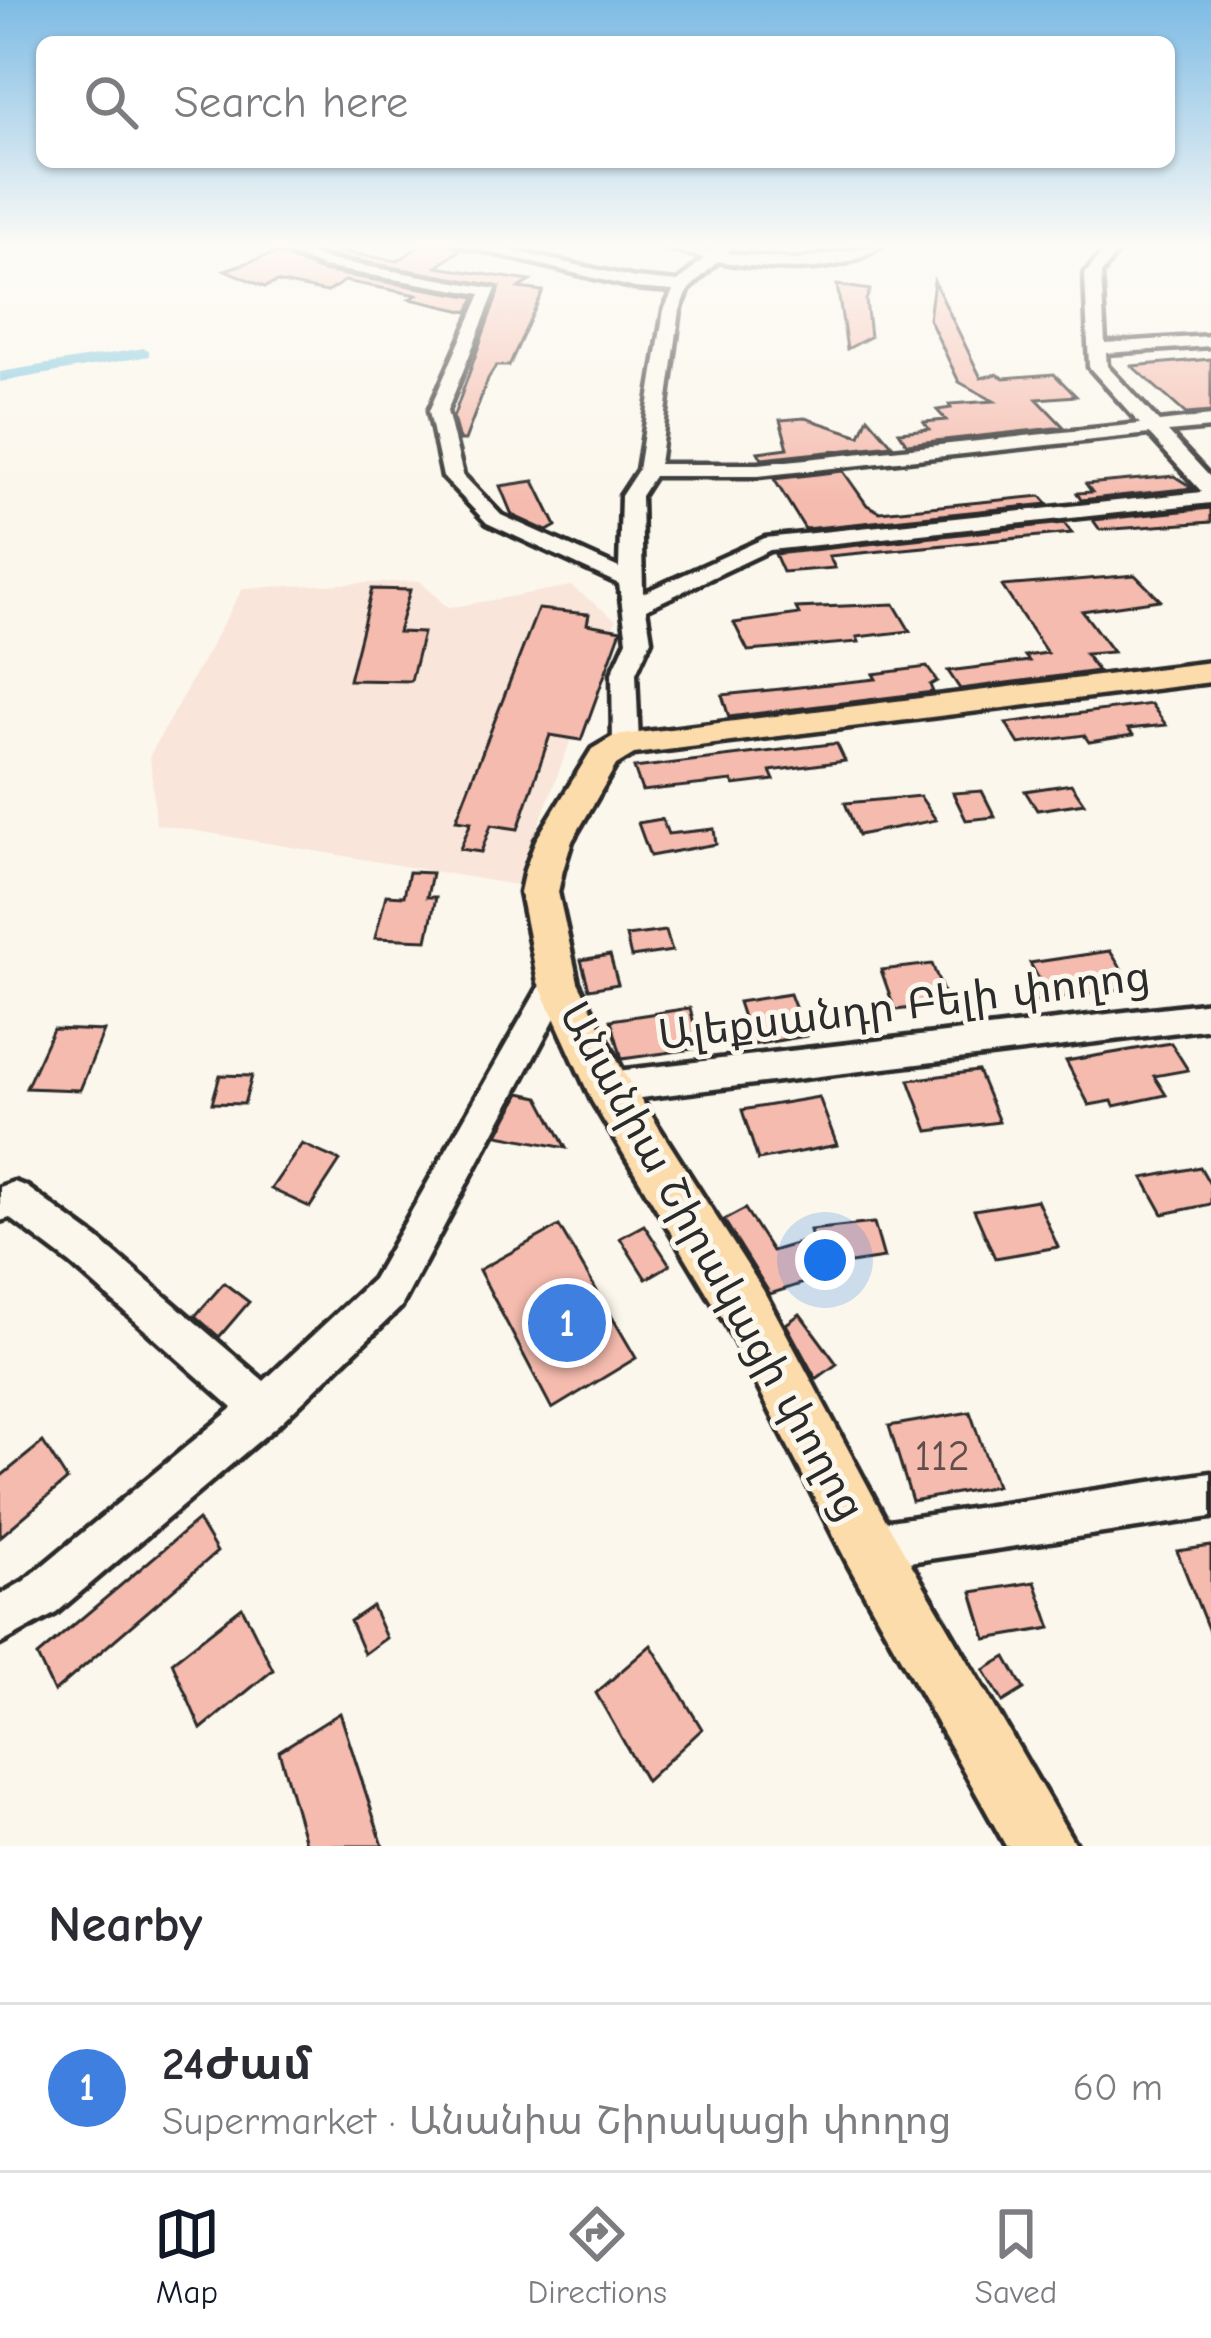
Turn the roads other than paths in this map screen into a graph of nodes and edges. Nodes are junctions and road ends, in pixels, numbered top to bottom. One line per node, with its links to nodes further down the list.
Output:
1 (473, 330): 10 (street)
2 (669, 330): 8 (street)
3 (1095, 330): 5 (street)
4 (1211, 341): 5 (street)
5 (1096, 349): 7 (street)
6 (1211, 422): 7 (street)
7 (1154, 426): 8 (street); 9 (street)
8 (647, 470): 10 (street)
9 (1211, 494): 10 (street)
10 (633, 593): 12 (street)
11 (1211, 672): 12 (main road)
12 (626, 744): 13 (main road, Անանիա Շիրակացի փողոց)
13 (558, 982): 15 (main road, Անանիա Շիրակացի փողոց); 17 (street)
14 (1211, 1015): 15 (street, Ալեքսանդր Բելի փողոց)
15 (608, 1087): 19 (main road, Անանիա Շիրակացի փողոց)
16 (0, 1204): 17 (street)
17 (265, 1408): 20 (street)
18 (1211, 1495): 19 (street)
19 (869, 1546): 21 (main road, Անանիա Շիրակացի փողոց)
20 (0, 1622)
21 (1043, 1846)

